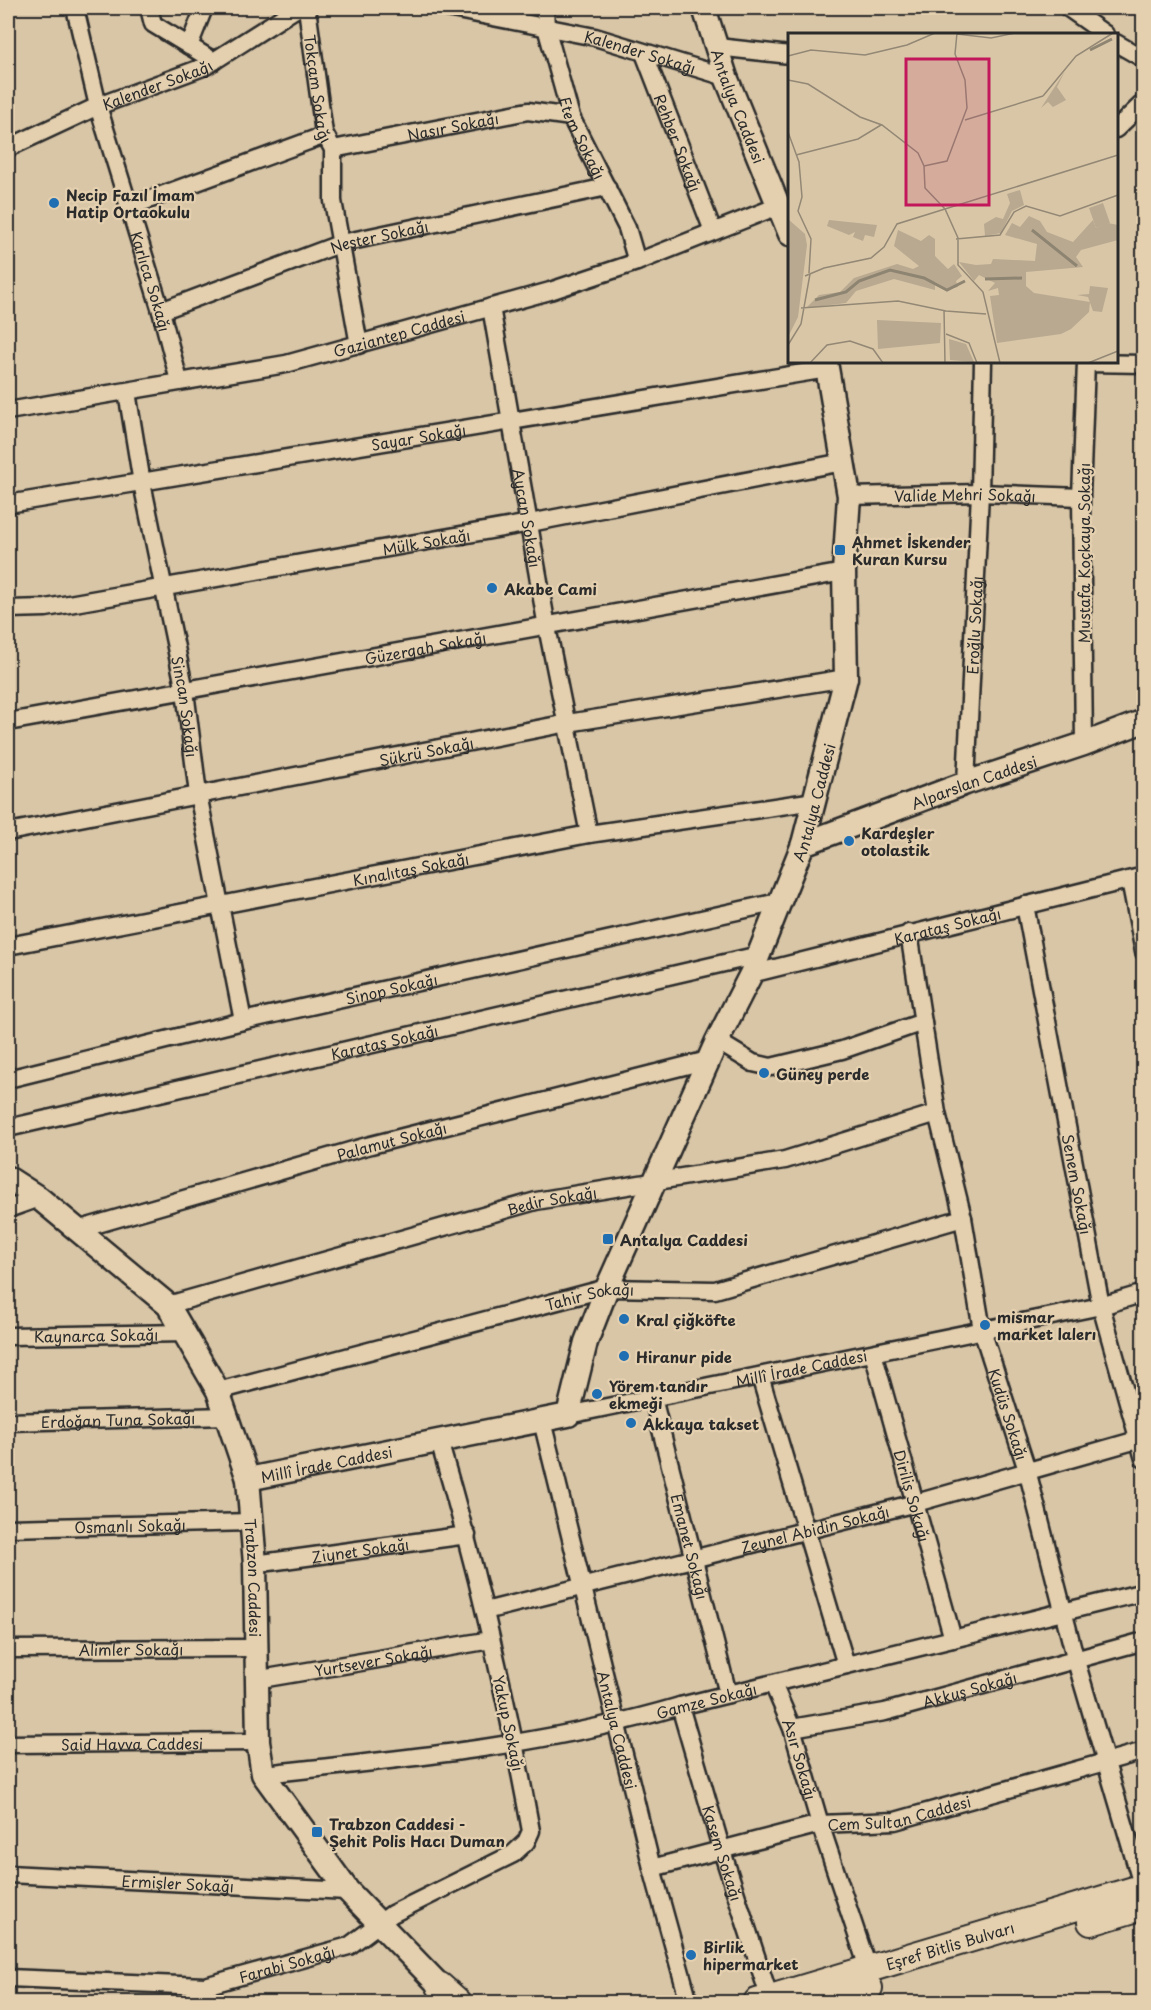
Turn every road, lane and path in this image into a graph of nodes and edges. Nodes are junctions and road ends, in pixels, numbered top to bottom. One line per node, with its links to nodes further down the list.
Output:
1 (75, 8): 21 (street, Karlıca Sokağı)
2 (149, 8): 13 (street)
3 (204, 8): 13 (street)
4 (297, 8): 18 (street, Kalender Sokağı)
5 (307, 8): 24 (street, Tokçam Sokağı)
6 (447, 8): 10 (street, Kalender Sokağı)
7 (545, 8): 10 (street, Etem Sokağı)
8 (704, 8): 14 (street, Antalya Caddesi)
9 (1068, 8): 11 (street)
10 (546, 27): 15 (street, Kalender Sokağı); 22 (street, Etem Sokağı)
11 (1104, 33)
12 (1118, 44): 17 (street)
13 (189, 46): 18 (street)
14 (717, 47): 16 (street); 19 (street, Antalya Caddesi)
15 (644, 53): 19 (street, Kalender Sokağı); 29 (street, Rehber Sokağı)
16 (788, 55)
17 (1143, 59)
18 (214, 61): 21 (street, Kalender Sokağı)
19 (726, 77): 27 (street, Antalya Caddesi)
20 (1143, 102): 23 (street)
21 (98, 106): 25 (street, Kalender Sokağı); 28 (street, Karlıca Sokağı)
22 (571, 117): 24 (street, Nasır Sokağı); 26 (street, Etem Sokağı)
23 (1118, 127)
24 (329, 142): 28 (street, Nasır Sokağı); 31 (street, Tokçam Sokağı)
25 (8, 148)
26 (606, 187): 31 (street, Neşter Sokağı); 32 (street, Etem Sokağı)
27 (778, 206): 29 (street, Gaziantep Caddesi); 30 (street, Antalya Caddesi)
28 (129, 207): 34 (street, Karlıca Sokağı)
29 (713, 231): 32 (street, Gaziantep Caddesi)
30 (788, 231)
31 (342, 243): 34 (street, Neşter Sokağı); 35 (street, Tokçam Sokağı)
32 (637, 262): 33 (street, Gaziantep Caddesi)
33 (491, 307): 35 (street, Gaziantep Caddesi); 44 (street, Aycan Sokağı)
34 (161, 311): 41 (street, Karlıca Sokağı)
35 (359, 345): 41 (street, Gaziantep Caddesi)
36 (983, 363): 47 (street, Eroğlu Sokağı)
37 (1086, 363): 49 (street, Mustafa Koçkaya Sokağı)
38 (1114, 363): 39 (street)
39 (1143, 364)
40 (826, 365): 44 (street, Sayar Sokağı); 45 (street, Antalya Caddesi)
41 (179, 381): 42 (street, Gaziantep Caddesi)
42 (127, 392): 43 (street, Gaziantep Caddesi); 46 (street, Sincan Sokağı)
43 (8, 411)
44 (510, 420): 46 (street, Sayar Sokağı); 51 (street, Aycan Sokağı)
45 (843, 462): 48 (street, Antalya Caddesi); 51 (street, Mülk Sokağı)
46 (142, 483): 50 (street, Sayar Sokağı); 53 (street, Sincan Sokağı)
47 (981, 493): 48 (street, Valide Mehri Sokağı); 49 (street, Valide Mehri Sokağı); 62 (street, Eroğlu Sokağı)
48 (849, 496): 52 (street, Antalya Caddesi)
49 (1081, 497): 61 (street, Mustafa Koçkaya Sokağı)
50 (8, 504)
51 (530, 523): 53 (street, Mülk Sokağı); 55 (street, Aycan Sokağı)
52 (844, 572): 55 (street, Güzergah Sokağı); 56 (street, Antalya Caddesi)
53 (163, 587): 54 (street, Mülk Sokağı); 57 (street, Sincan Sokağı)
54 (8, 609)
55 (547, 627): 57 (street, Güzergah Sokağı); 60 (street, Aycan Sokağı)
56 (846, 678): 60 (street, Şükrü Sokağı); 64 (street, Antalya Caddesi)
57 (185, 691): 59 (street, Güzergah Sokağı); 63 (street, Sincan Sokağı)
58 (1143, 721): 61 (street, Alparslan Caddesi)
59 (8, 722)
60 (568, 723): 63 (street, Şükrü Sokağı); 66 (street, Aycan Sokağı)
61 (1084, 744): 62 (street, Alparslan Caddesi)
62 (966, 783): 67 (street, Alparslan Caddesi)
63 (198, 794): 65 (street, Şükrü Sokağı); 71 (street, Sincan Sokağı)
64 (815, 801): 66 (street, Kınalıtaş Sokağı); 67 (street, Antalya Caddesi)
65 (8, 832)
66 (589, 834): 71 (street, Kınalıtaş Sokağı)
67 (803, 844): 69 (street, Antalya Caddesi)
68 (1137, 878): 70 (street, Karataş Sokağı); 74 (street)
69 (778, 902): 75 (street, Antalya Caddesi); 76 (street, Sinop Sokağı)
70 (1025, 905): 72 (street, Karataş Sokağı); 91 (street, Senem Sokağı)
71 (219, 906): 73 (street, Kınalıtaş Sokağı); 76 (street, Sincan Sokağı)
72 (909, 933): 75 (street, Karataş Sokağı); 77 (street, Kudüs Sokağı)
73 (8, 946)
74 (1143, 952)
75 (755, 964): 78 (street, Antalya Caddesi); 81 (street, Karataş Sokağı)
76 (243, 1022): 79 (street, Sinop Sokağı)
77 (923, 1022): 78 (street); 80 (street, Kudüs Sokağı)
78 (712, 1050): 83 (street, Antalya Caddesi); 87 (street, Palamut Sokağı)
79 (8, 1078)
80 (937, 1113): 83 (street, Bedir Sokağı); 86 (street, Kudüs Sokağı)
81 (8, 1128)
82 (8, 1178): 84 (street, Trabzon Caddesi)
83 (653, 1183): 88 (street, Antalya Caddesi); 90 (street, Bedir Sokağı)
84 (39, 1198): 85 (street); 87 (street, Trabzon Caddesi)
85 (8, 1209)
86 (963, 1218): 88 (street, Tahir Sokağı); 92 (street, Kudüs Sokağı)
87 (77, 1230): 90 (street, Trabzon Caddesi)
88 (607, 1288): 97 (street, Tahir Sokağı); 99 (street, Antalya Caddesi)
89 (1143, 1293): 91 (street, Millî İrade Caddesi)
90 (168, 1305): 93 (street, Trabzon Caddesi)
91 (1101, 1306): 92 (street, Millî İrade Caddesi); 103 (street, Senem Sokağı)
92 (982, 1330): 95 (street, Millî İrade Caddesi); 106 (street, Kudüs Sokağı)
93 (186, 1333): 94 (street, Kaynarca Sokağı); 97 (street, Trabzon Caddesi)
94 (8, 1336)
95 (873, 1353): 96 (street, Millî İrade Caddesi); 108 (street, Diriliş Sokağı)
96 (760, 1376): 98 (street, Millî İrade Caddesi); 111 (street)
97 (218, 1391): 100 (street, Trabzon Caddesi)
98 (653, 1398): 99 (street, Millî İrade Caddesi); 113 (street, Emanet Sokağı)
99 (568, 1415): 101 (street, Millî İrade Caddesi)
100 (227, 1416): 102 (street, Erdoğan Tuna Sokağı); 107 (street, Trabzon Caddesi)
101 (542, 1421): 104 (street, Millî İrade Caddesi); 115 (street, Antalya Caddesi)
102 (8, 1422)
103 (1141, 1439): 105 (street, Senem Sokağı); 106 (street, Zeynel Abidin Sokağı)
104 (439, 1441): 107 (street, Millî İrade Caddesi); 112 (street, Yakup Sokağı)
105 (1143, 1459)
106 (1027, 1470): 108 (street, Zeynel Abidin Sokağı); 117 (street, Kudüs Sokağı)
107 (248, 1479): 109 (street, Trabzon Caddesi)
108 (916, 1503): 111 (street, Zeynel Abidin Sokağı); 119 (street, Diriliş Sokağı)
109 (252, 1522): 110 (street, Osmanlı Sokağı); 114 (street, Trabzon Caddesi)
110 (8, 1528)
111 (806, 1530): 113 (street, Zeynel Abidin Sokağı); 125 (street)
112 (467, 1535): 114 (street, Ziynet Sokağı); 118 (street, Yakup Sokağı)
113 (695, 1558): 115 (street, Zeynel Abidin Sokağı); 128 (street, Emanet Sokağı)
114 (255, 1564): 122 (street, Trabzon Caddesi)
115 (585, 1588): 118 (street, Zeynel Abidin Sokağı); 130 (street, Antalya Caddesi)
116 (1143, 1592): 117 (street, Gamze Sokağı)
117 (1064, 1610): 119 (street, Gamze Sokağı); 124 (street, Kudüs Sokağı)
118 (485, 1611): 120 (street, Yakup Sokağı)
119 (953, 1639): 125 (street, Gamze Sokağı)
120 (491, 1640): 126 (street, Yurtsever Sokağı); 133 (street, Yakup Sokağı)
121 (1143, 1641): 124 (street, Akkuş Sokağı)
122 (255, 1648): 123 (street, Alimler Sokağı); 126 (street, Trabzon Caddesi)
123 (8, 1649)
124 (1076, 1661): 131 (street, Akkuş Sokağı); 136 (street, Kudüs Sokağı)
125 (846, 1665): 127 (street, Gamze Sokağı)
126 (255, 1680): 132 (street, Trabzon Caddesi)
127 (773, 1684): 128 (street, Gamze Sokağı); 131 (street, Asır Sokağı)
128 (729, 1694): 129 (street, Gamze Sokağı)
129 (681, 1706): 130 (street, Gamze Sokağı); 139 (street, Kasem Sokağı)
130 (616, 1725): 133 (street, Gamze Sokağı); 140 (street, Antalya Caddesi)
131 (792, 1728): 138 (street, Asır Sokağı)
132 (258, 1742): 134 (street, Said Havva Caddesi); 137 (street, Trabzon Caddesi)
133 (515, 1743): 137 (street, Gamze Sokağı); 144 (street, Yakup Sokağı)
134 (8, 1744)
135 (1143, 1751): 136 (street, Cem Sultan Caddesi)
136 (1105, 1762): 138 (street, Cem Sultan Caddesi); 143 (street, Kudüs Sokağı)
137 (263, 1774): 142 (street, Trabzon Caddesi)
138 (819, 1824): 139 (street, Cem Sultan Caddesi); 145 (street, Asır Sokağı)
139 (722, 1851): 140 (street, Cem Sultan Caddesi); 148 (street, Kasem Sokağı)
140 (652, 1868): 149 (street, Antalya Caddesi)
141 (8, 1874): 142 (street, Ermişler Sokağı)
142 (348, 1891): 144 (street, Trabzon Caddesi)
143 (1143, 1894): 145 (main road, Eşref Bitlis Bulvarı); 150 (main road, Eşref Bitlis Bulvarı)
144 (379, 1924): 146 (street, Farabi Sokağı); 147 (street, Trabzon Caddesi)
145 (869, 1971): 148 (main road, Eşref Bitlis Bulvarı)
146 (8, 1978)
147 (449, 1998)
148 (763, 2001)
149 (689, 2002)
150 (824, 2002)

